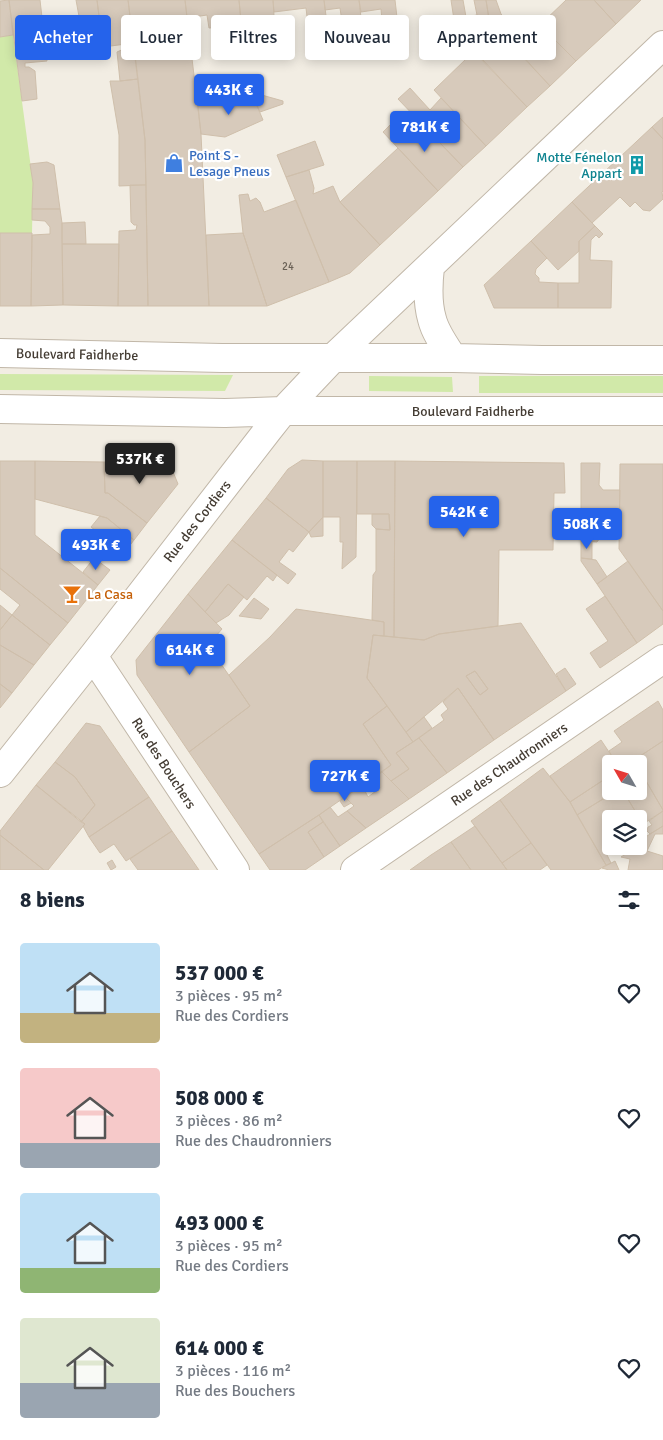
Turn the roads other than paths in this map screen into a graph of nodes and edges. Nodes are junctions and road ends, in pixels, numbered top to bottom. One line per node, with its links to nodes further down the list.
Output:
1 (663, 45): 2 (street)
2 (430, 267): 4 (street); 5 (street)
3 (0, 353): 4 (street, Boulevard Faidherbe)
4 (334, 357): 5 (street, Boulevard Faidherbe); 8 (street)
5 (453, 358): 6 (street, Boulevard Faidherbe)
6 (663, 360)
7 (0, 409): 8 (street, Boulevard Faidherbe)
8 (283, 411): 9 (street, Boulevard Faidherbe); 10 (street, Rue des Cordiers)
9 (663, 412)
10 (93, 656): 12 (street, Rue des Cordiers); 13 (street, Rue des Bouchers)
11 (661, 664): 14 (street, Rue des Chaudronniers)
12 (0, 773)
13 (235, 870)
14 (355, 870)

